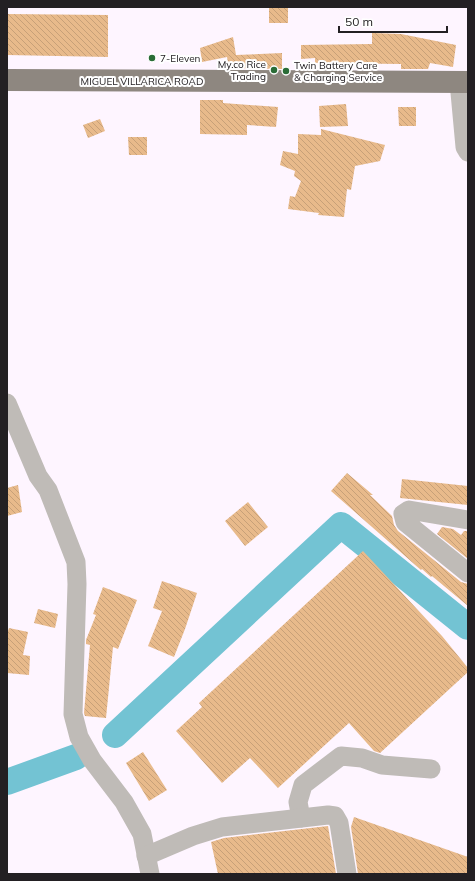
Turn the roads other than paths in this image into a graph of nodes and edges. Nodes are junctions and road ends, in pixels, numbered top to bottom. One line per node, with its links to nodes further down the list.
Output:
1 (7, 80): 2 (main road, MIGUEL VILLARICA ROAD)
2 (464, 82): 3 (street)
3 (468, 152)
4 (7, 403): 9 (street)
5 (468, 520): 6 (street)
6 (468, 573)
7 (431, 769): 8 (street)
8 (301, 818): 9 (street); 11 (street)
9 (146, 856): 10 (street)
10 (150, 874)
11 (347, 874)

